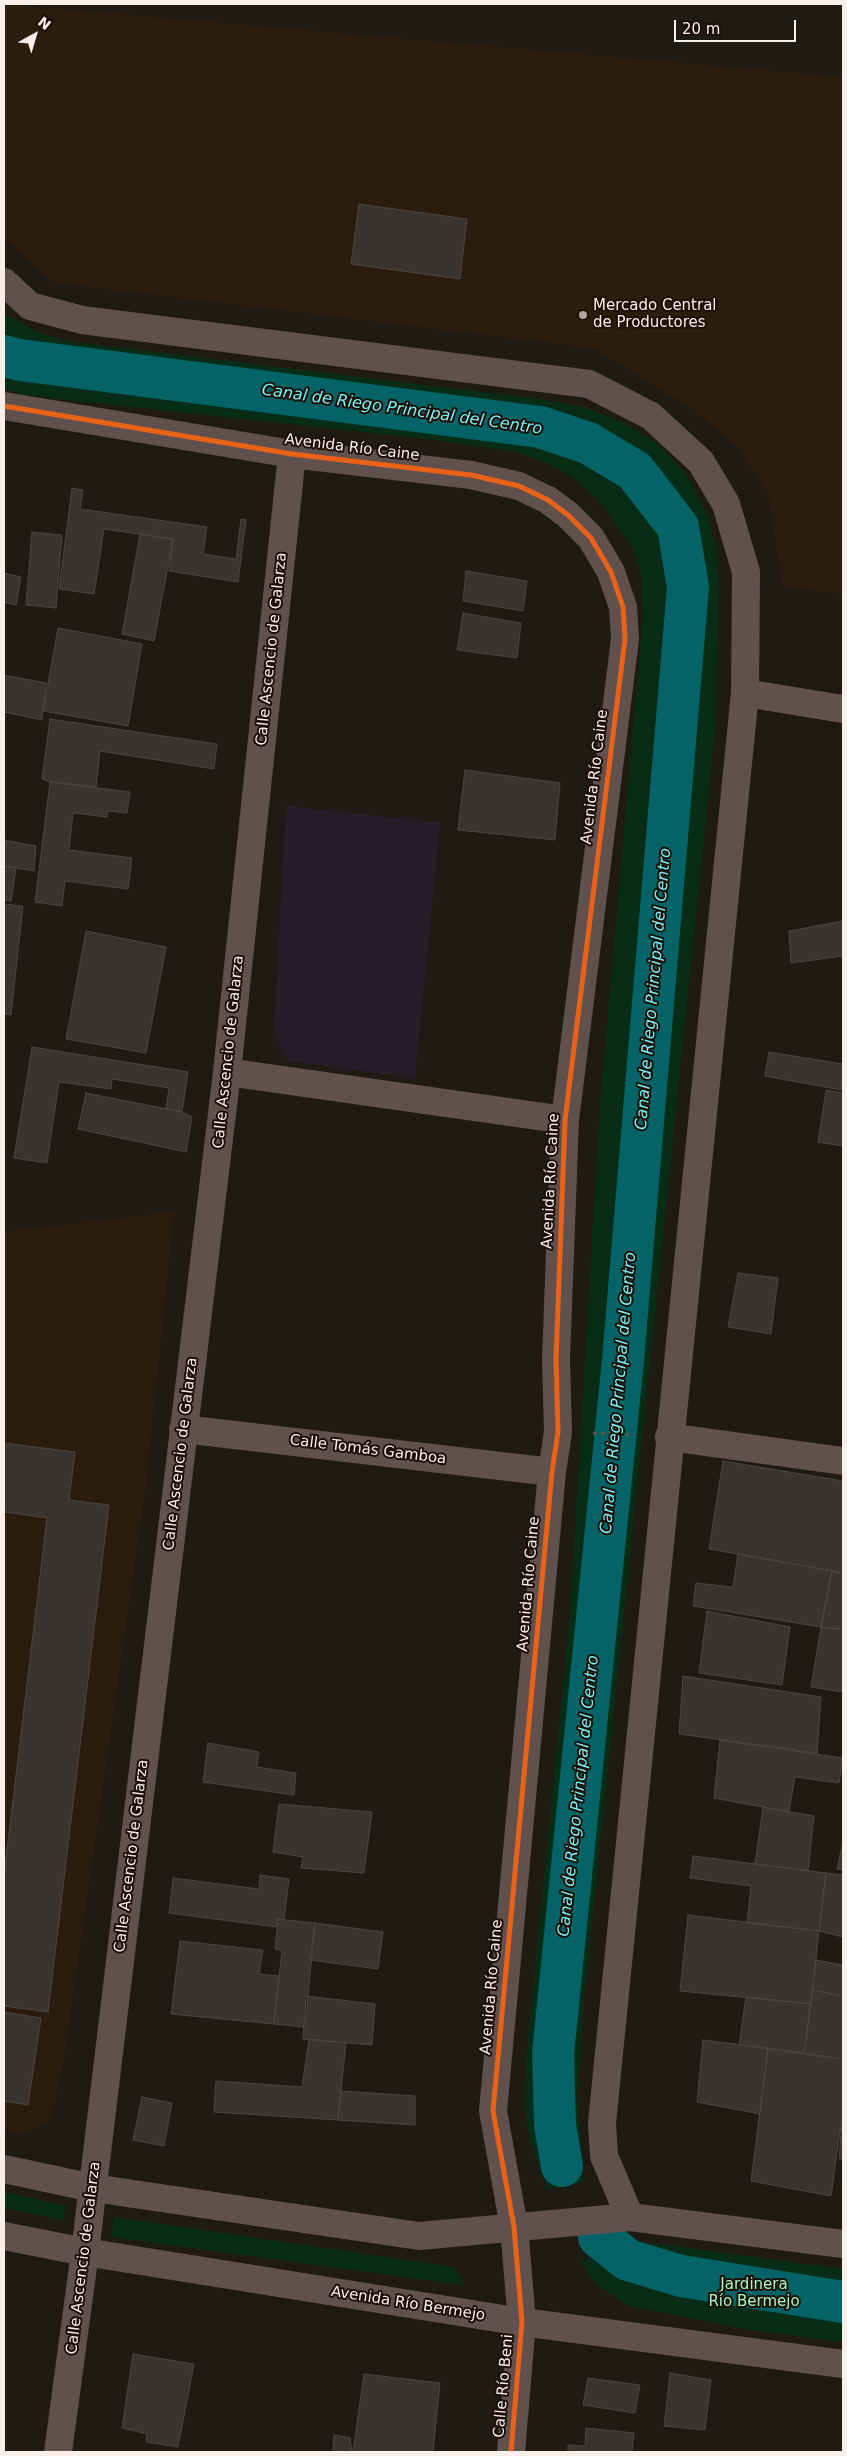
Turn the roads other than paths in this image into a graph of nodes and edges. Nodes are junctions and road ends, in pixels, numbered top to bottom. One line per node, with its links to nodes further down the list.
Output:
1 (4, 282): 4 (street)
2 (4, 406): 3 (street, Avenida Río Caine)
3 (292, 454): 6 (street, Calle Ascencio de Galarza); 7 (street, Avenida Río Caine)
4 (745, 694): 5 (street); 9 (street)
5 (843, 709)
6 (227, 1072): 7 (street); 8 (street, Calle Ascencio de Galarza)
7 (565, 1120): 11 (street, Avenida Río Caine)
8 (184, 1429): 11 (street, Calle Tomás Gamboa); 13 (street, Calle Ascencio de Galarza)
9 (670, 1437): 10 (street); 14 (street)
10 (843, 1461)
11 (552, 1472): 15 (street, Avenida Río Caine)
12 (4, 2169): 13 (main road)
13 (92, 2188): 15 (main road); 18 (street, Calle Ascencio de Galarza)
14 (630, 2217): 15 (main road); 17 (main road)
15 (514, 2227): 19 (street, Avenida Río Caine)
16 (4, 2236): 18 (main road, Avenida Río Bermejo)
17 (843, 2244)
18 (85, 2252): 19 (main road, Avenida Río Bermejo); 21 (street, Calle Ascencio de Galarza)
19 (522, 2322): 20 (main road, Avenida Río Bermejo); 22 (street, Calle Río Beni)
20 (843, 2364)
21 (58, 2452)
22 (511, 2452)

